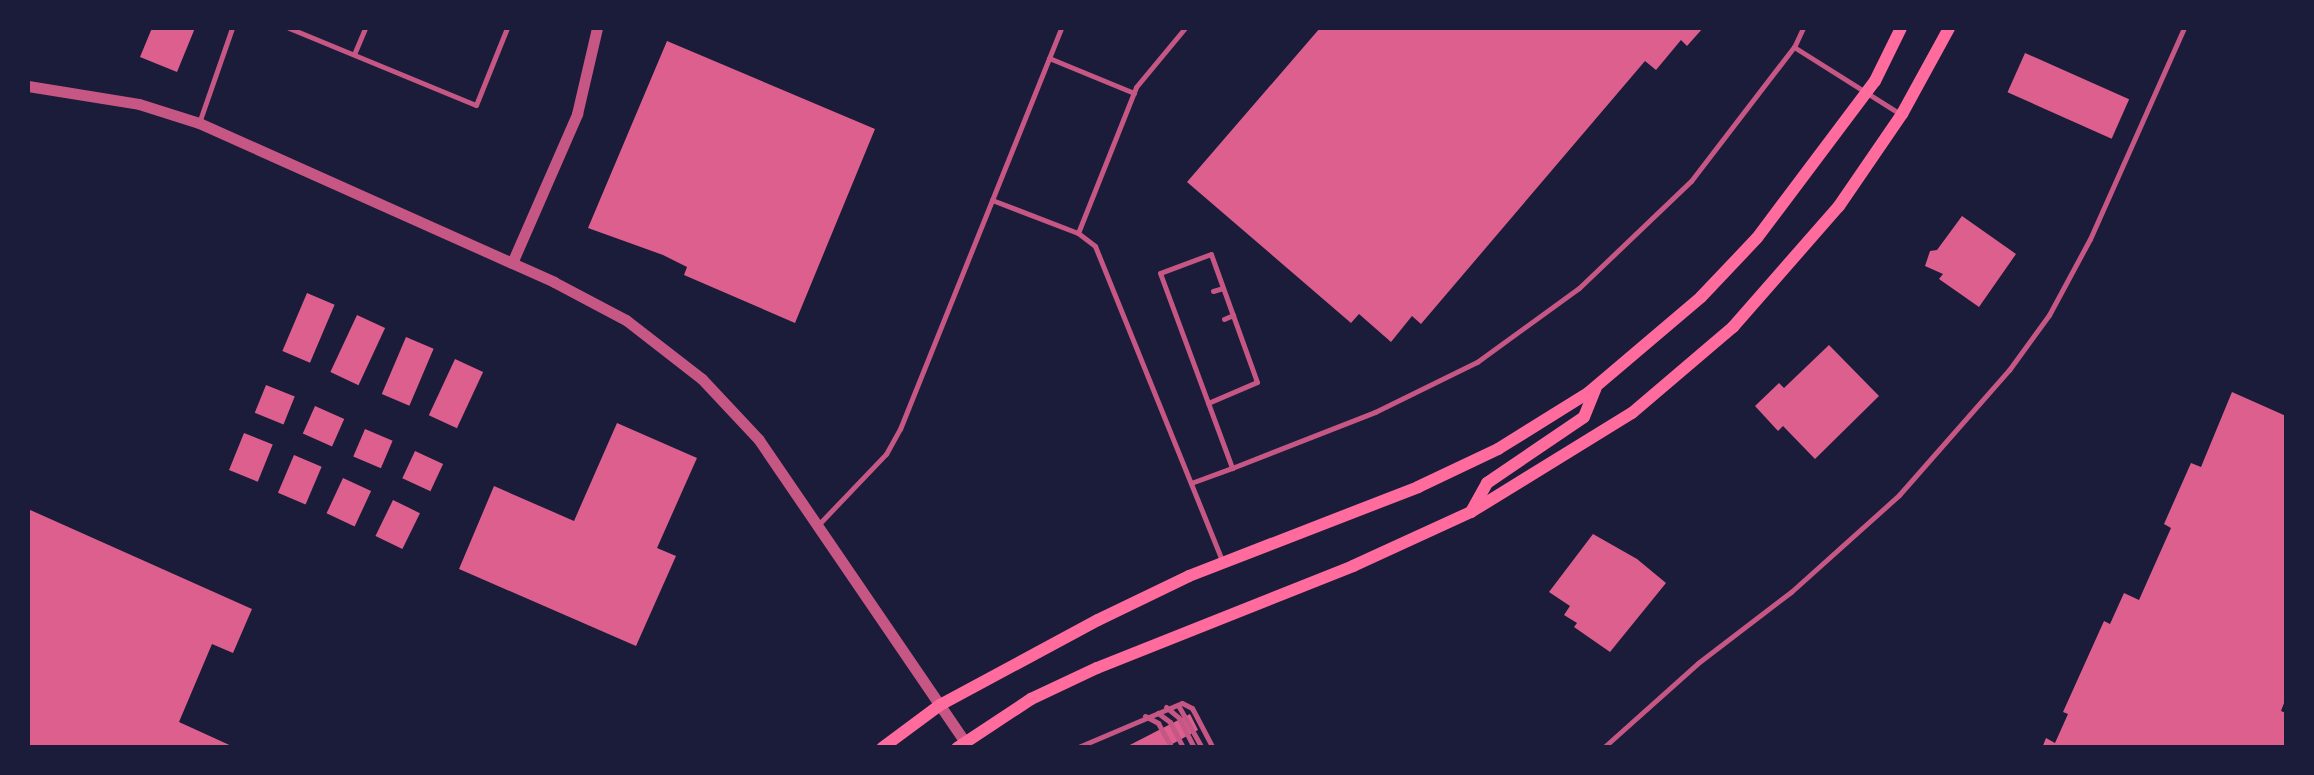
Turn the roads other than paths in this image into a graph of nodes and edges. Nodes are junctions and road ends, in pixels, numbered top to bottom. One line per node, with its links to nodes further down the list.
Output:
1 (232, 28): 19 (lane)
2 (289, 28): 13 (lane)
3 (366, 28): 13 (lane)
4 (507, 28): 13 (lane)
5 (598, 28): 22 (street)
6 (1062, 28): 14 (lane)
7 (1185, 28): 16 (lane)
8 (1803, 28): 12 (lane)
9 (1901, 28): 17 (main road)
10 (1949, 28): 18 (main road)
11 (2184, 28): 55 (lane)
12 (1794, 47): 17 (lane); 37 (lane)
13 (354, 53)
14 (1049, 57): 16 (lane); 20 (lane)
15 (28, 86): 19 (street)
16 (1134, 93): 21 (lane)
17 (1866, 93): 18 (lane); 35 (main road)
18 (1902, 114): 39 (main road)
19 (199, 123): 22 (street)
20 (992, 200): 21 (lane); 40 (lane)
21 (1078, 233): 38 (lane)
22 (512, 262): 40 (street)
23 (1223, 288): 24 (lane); 26 (lane); 27 (lane)
24 (1213, 292)
25 (1184, 302): 26 (lane)
26 (1172, 307): 30 (lane)
27 (1234, 316): 28 (lane); 31 (lane)
28 (1224, 319)
29 (1194, 330): 30 (lane)
30 (1183, 335): 34 (lane)
31 (1244, 344): 32 (lane); 36 (lane)
32 (1236, 348)
33 (1206, 361): 34 (lane)
34 (1194, 366): 36 (lane)
35 (1597, 385): 39 (main road); 41 (main road)
36 (1208, 402): 37 (lane)
37 (1232, 468): 38 (lane)
38 (1191, 483): 41 (lane)
39 (1472, 512): 47 (main road)
40 (816, 526): 43 (street)
41 (1223, 563): 43 (main road)
42 (1175, 702): 44 (lane); 53 (lane); 54 (lane)
43 (940, 706): 47 (street); 48 (main road)
44 (1166, 707): 45 (lane); 52 (lane)
45 (1155, 712): 46 (lane); 51 (lane)
46 (1145, 716): 49 (lane); 50 (lane)
47 (965, 746)
48 (882, 748)
49 (1076, 748)
50 (1172, 748)
51 (1183, 748)
52 (1194, 748)
53 (1202, 748)
54 (1213, 748)
55 (1603, 748)

